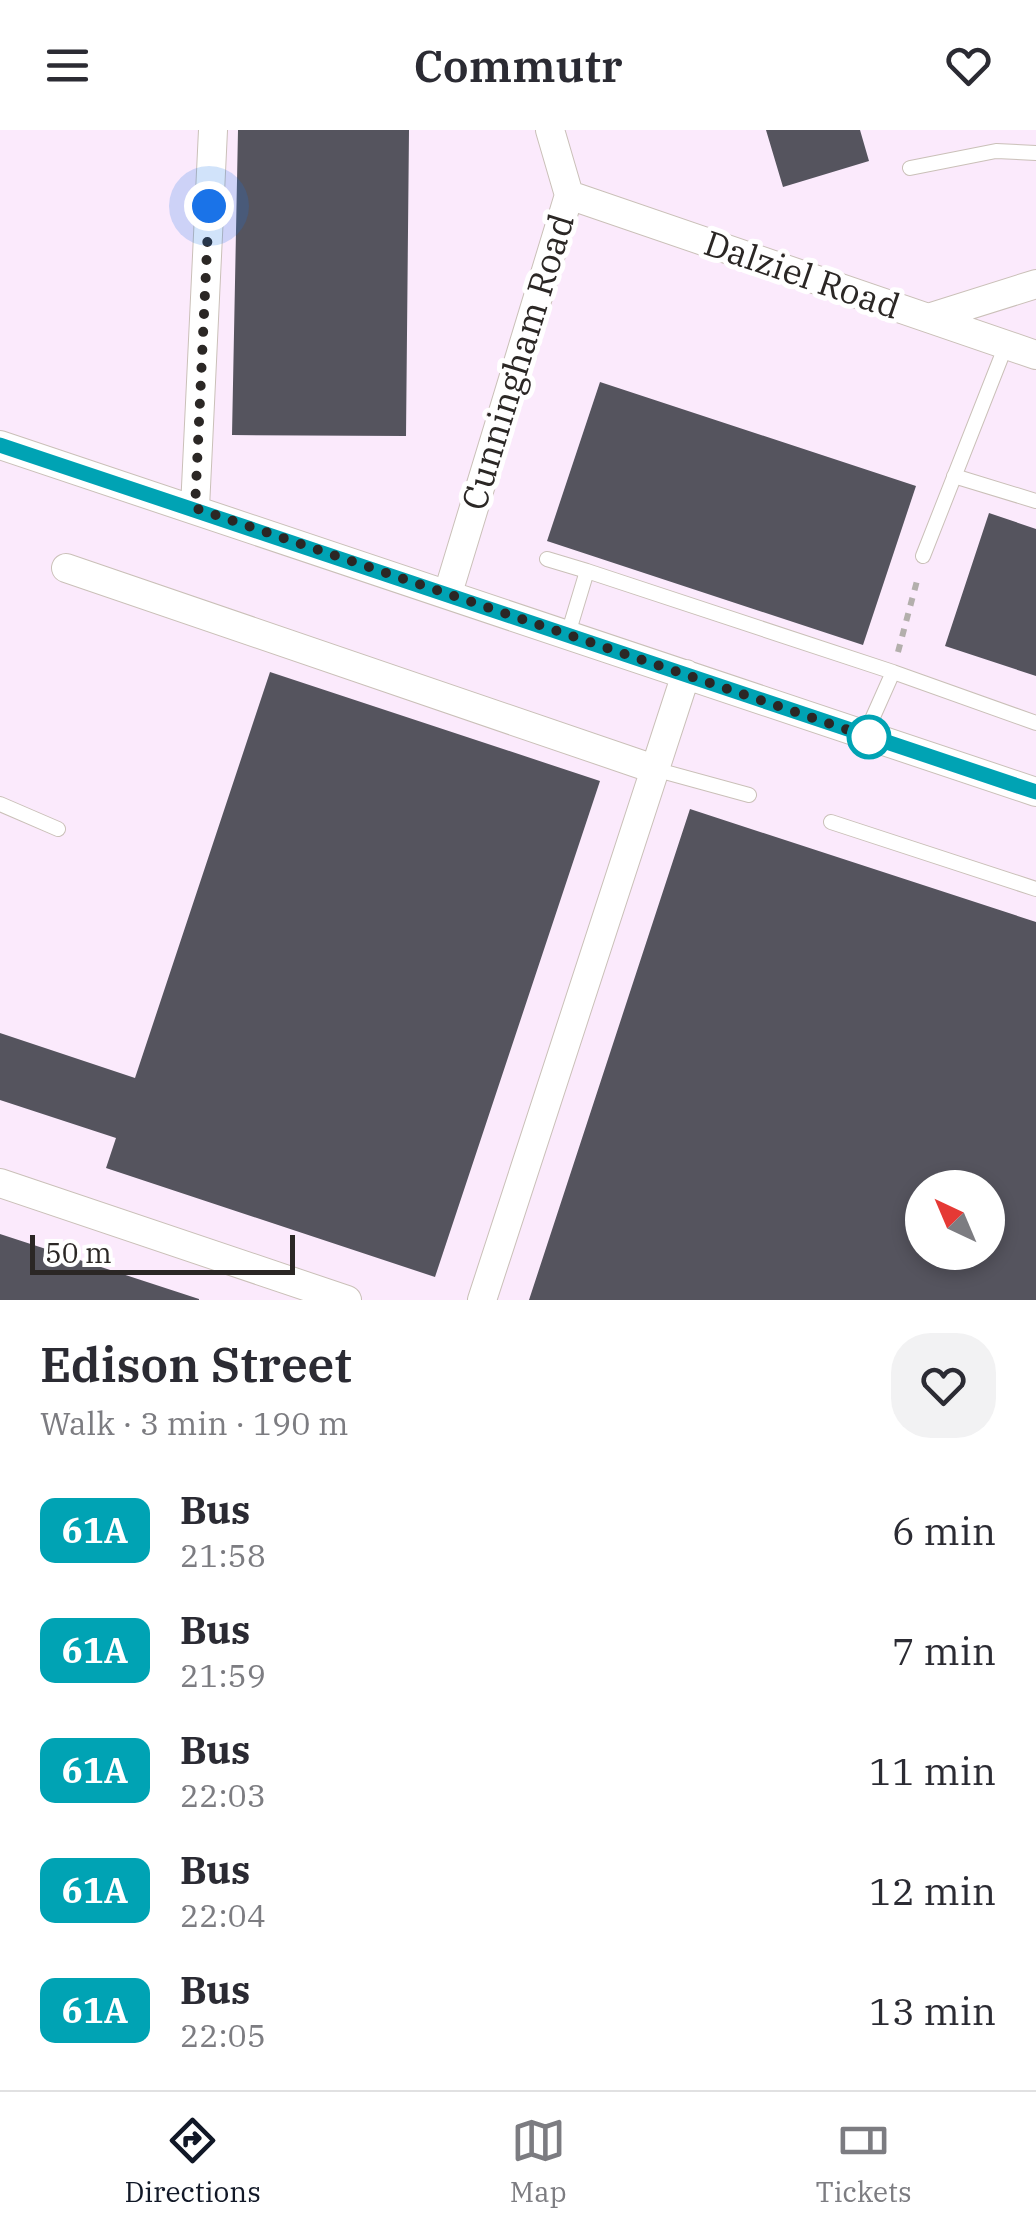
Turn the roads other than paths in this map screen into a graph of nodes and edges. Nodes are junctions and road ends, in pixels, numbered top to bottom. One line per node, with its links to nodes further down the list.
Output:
1 (213, 130): 13 (street)
2 (550, 130): 5 (street, Cunningham Road)
3 (1036, 153): 4 (lane)
4 (910, 168)
5 (569, 195): 7 (street, Dalziel Road); 18 (street, Cunningham Road)
6 (1036, 284): 7 (street)
7 (928, 318): 8 (street, Dalziel Road)
8 (1006, 345): 9 (street, Dalziel Road); 11 (lane)
9 (1036, 354)
10 (0, 446): 13 (street)
11 (954, 476): 12 (lane); 14 (lane)
12 (1036, 500)
13 (195, 508): 18 (street)
14 (923, 556)
15 (547, 559): 17 (lane)
16 (66, 568): 24 (street)
17 (587, 571): 19 (lane); 20 (lane)
18 (448, 593): 19 (street)
19 (568, 634): 21 (street)
20 (892, 672): 22 (lane); 23 (lane)
21 (686, 674): 23 (street); 24 (street)
22 (1036, 723)
23 (865, 735): 25 (street)
24 (654, 769): 26 (lane); 33 (street)
25 (1036, 792)
26 (748, 796)
27 (0, 804): 29 (lane)
28 (832, 822): 30 (lane)
29 (58, 829)
30 (1036, 889)
31 (0, 1183): 32 (street)
32 (347, 1300)
33 (482, 1300)

